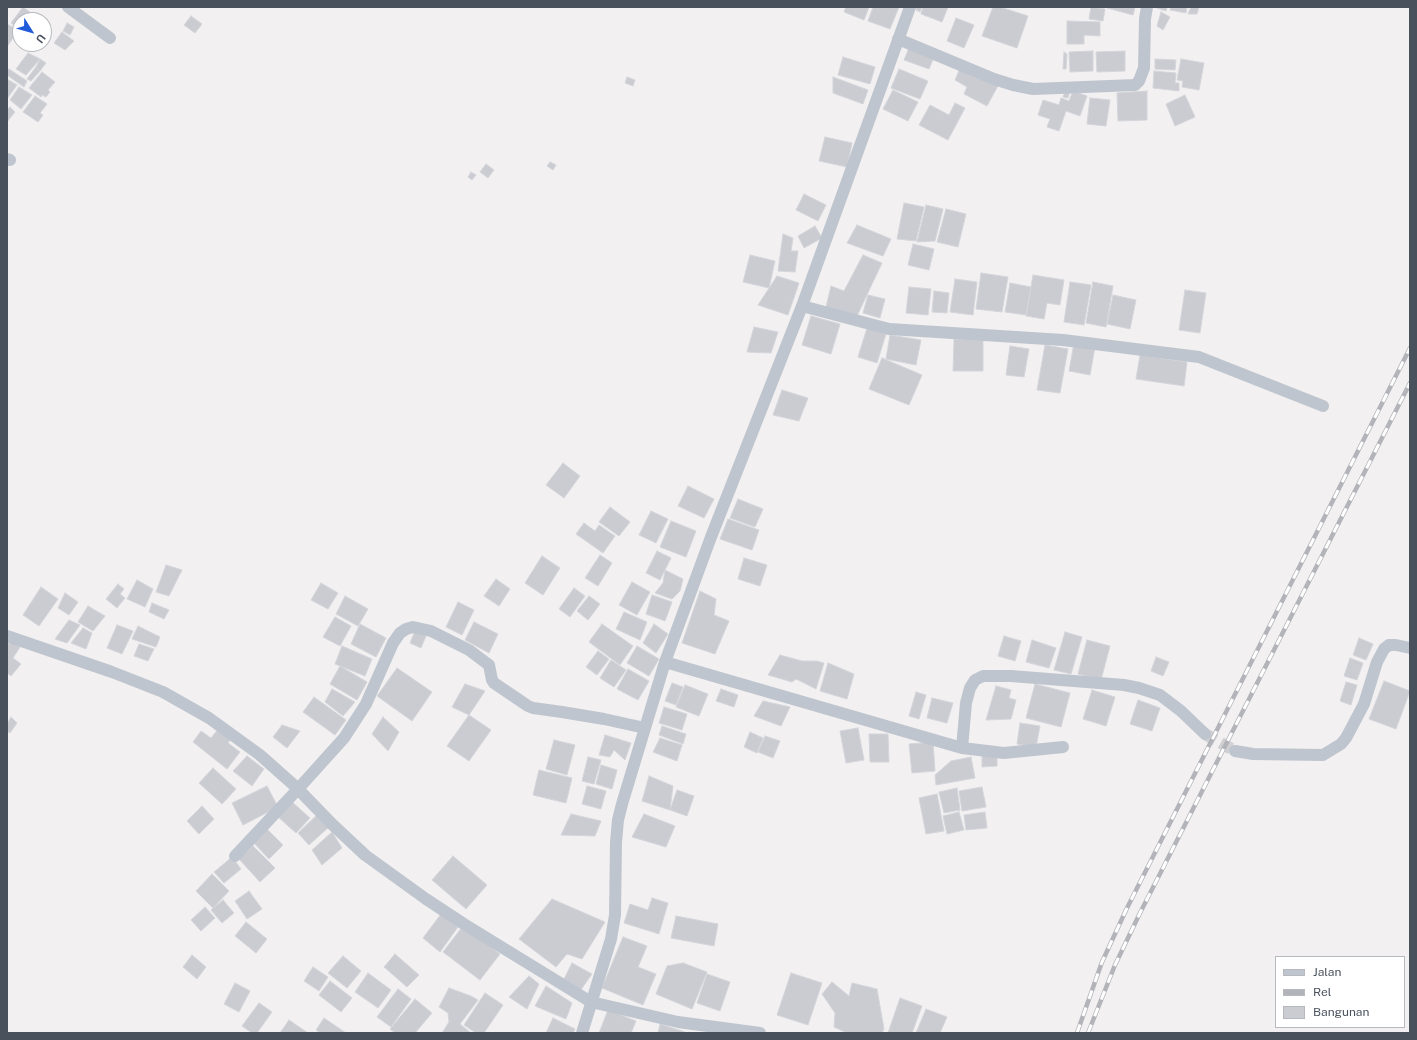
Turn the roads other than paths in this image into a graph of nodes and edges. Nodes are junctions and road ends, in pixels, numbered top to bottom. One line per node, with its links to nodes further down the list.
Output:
1 (68, 7): 4 (street)
2 (910, 7): 5 (street)
3 (1147, 7): 5 (street)
4 (110, 38)
5 (898, 39): 6 (street)
6 (802, 306): 7 (street); 10 (street)
7 (1323, 406)
8 (7, 636): 16 (street)
9 (1410, 648): 15 (street)
10 (665, 662): 11 (street); 14 (street)
11 (645, 728): 16 (street); 18 (street)
12 (1205, 734): 14 (street)
13 (1063, 747): 14 (street)
14 (962, 748)
15 (1236, 751)
16 (298, 789): 17 (street); 18 (street)
17 (235, 856)
18 (592, 1002): 19 (street); 20 (street)
19 (582, 1033)
20 (760, 1033)

